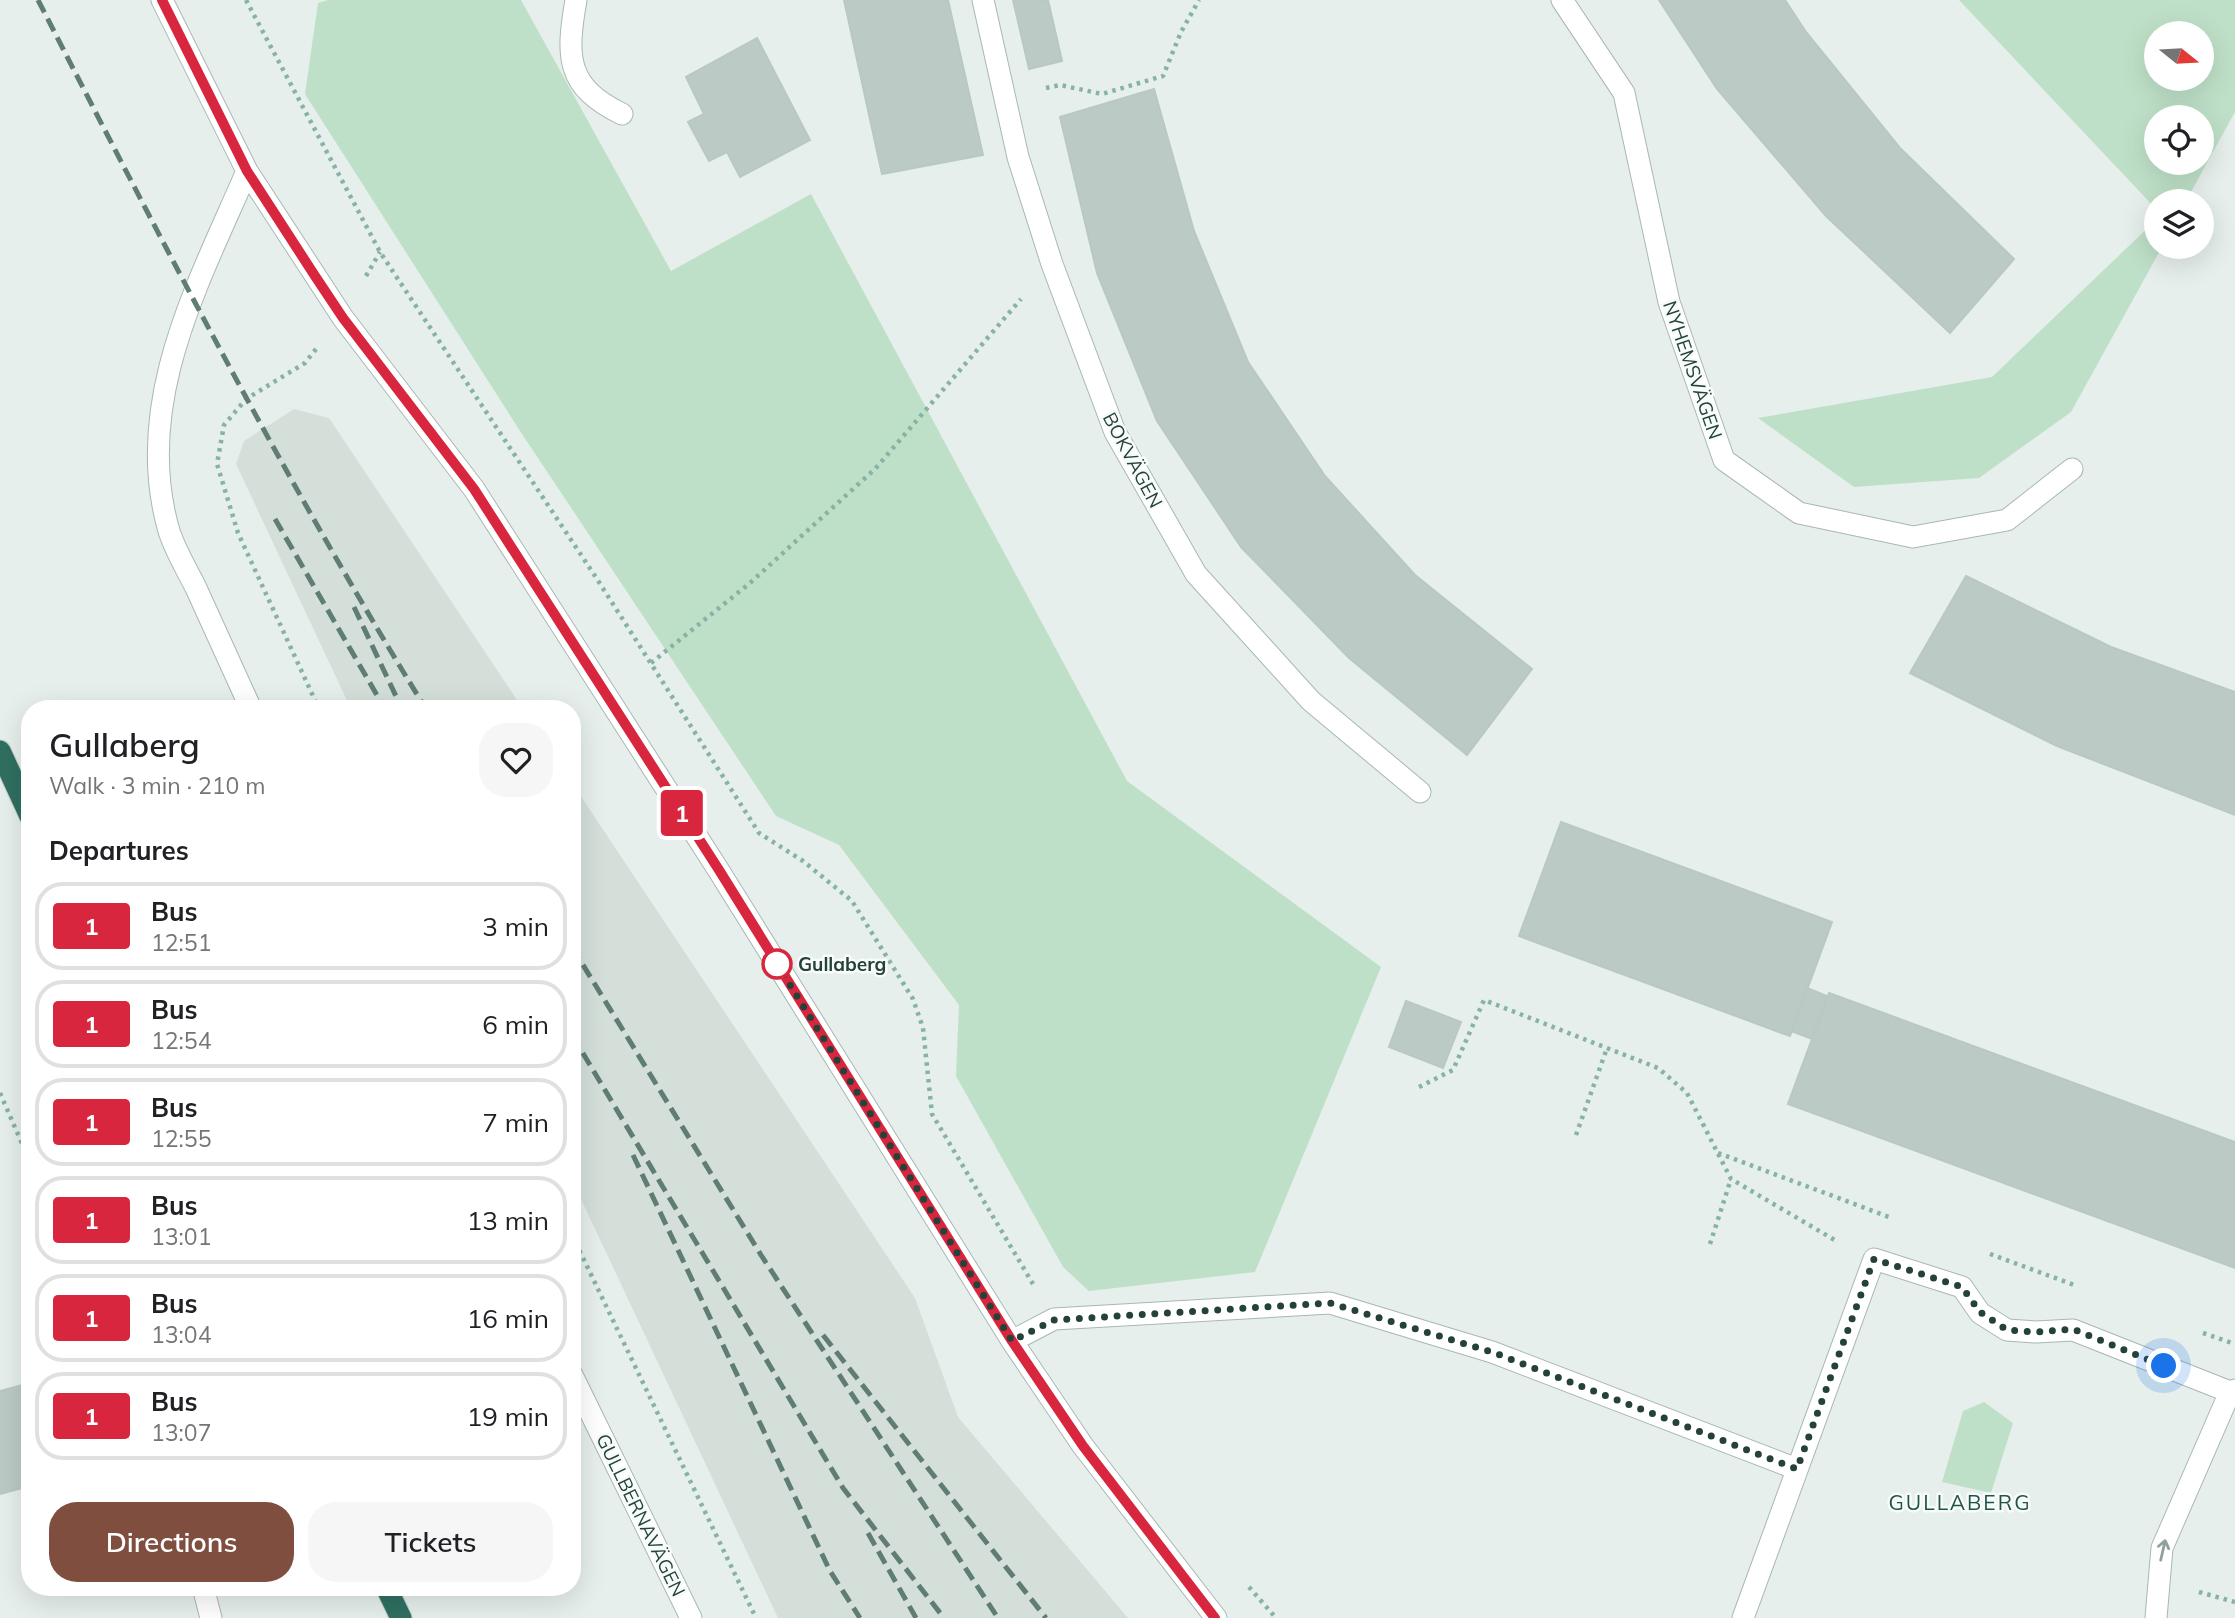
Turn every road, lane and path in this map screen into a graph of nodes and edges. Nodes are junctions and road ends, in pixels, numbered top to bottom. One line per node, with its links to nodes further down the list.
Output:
1 (162, 0): 9 (street)
2 (246, 0): 10 (path)
3 (576, 0): 8 (street)
4 (983, 0): 7 (street, BOKVÄGEN)
5 (1199, 0): 7 (path)
6 (1562, 0): 13 (street, NYHEMSVÄGEN)
7 (1005, 99): 11 (street, BOKVÄGEN)
8 (622, 114)
9 (247, 171): 12 (street); 15 (street)
10 (380, 252): 12 (path); 14 (path)
11 (1052, 264): 14 (path); 18 (street, BOKVÄGEN)
12 (343, 318): 16 (path); 30 (street)
13 (2072, 469)
14 (651, 663): 29 (path)
15 (247, 700)
16 (315, 700)
17 (0, 751): 19 (highway)
18 (1420, 792)
19 (21, 796)
20 (1607, 1048): 21 (path); 23 (path); 25 (path)
21 (1419, 1087)
22 (0, 1093): 24 (path)
23 (1576, 1135)
24 (21, 1141)
25 (1731, 1179): 26 (path); 28 (path)
26 (1710, 1244)
27 (581, 1254): 40 (path)
28 (1874, 1259): 31 (street); 33 (street)
29 (1054, 1320): 30 (street); 33 (street)
30 (1012, 1341): 41 (street)
31 (2233, 1391): 44 (street, one-way to 31)
32 (581, 1393): 39 (street, GULLBERNAVÄGEN)
33 (1797, 1469): 43 (street)
34 (1240, 1576): 42 (path)
35 (205, 1596): 37 (street)
36 (390, 1596): 38 (highway)
37 (211, 1618)
38 (401, 1618)
39 (691, 1618)
40 (756, 1618)
41 (1216, 1618)
42 (1276, 1618)
43 (1743, 1618)
44 (2156, 1618)

